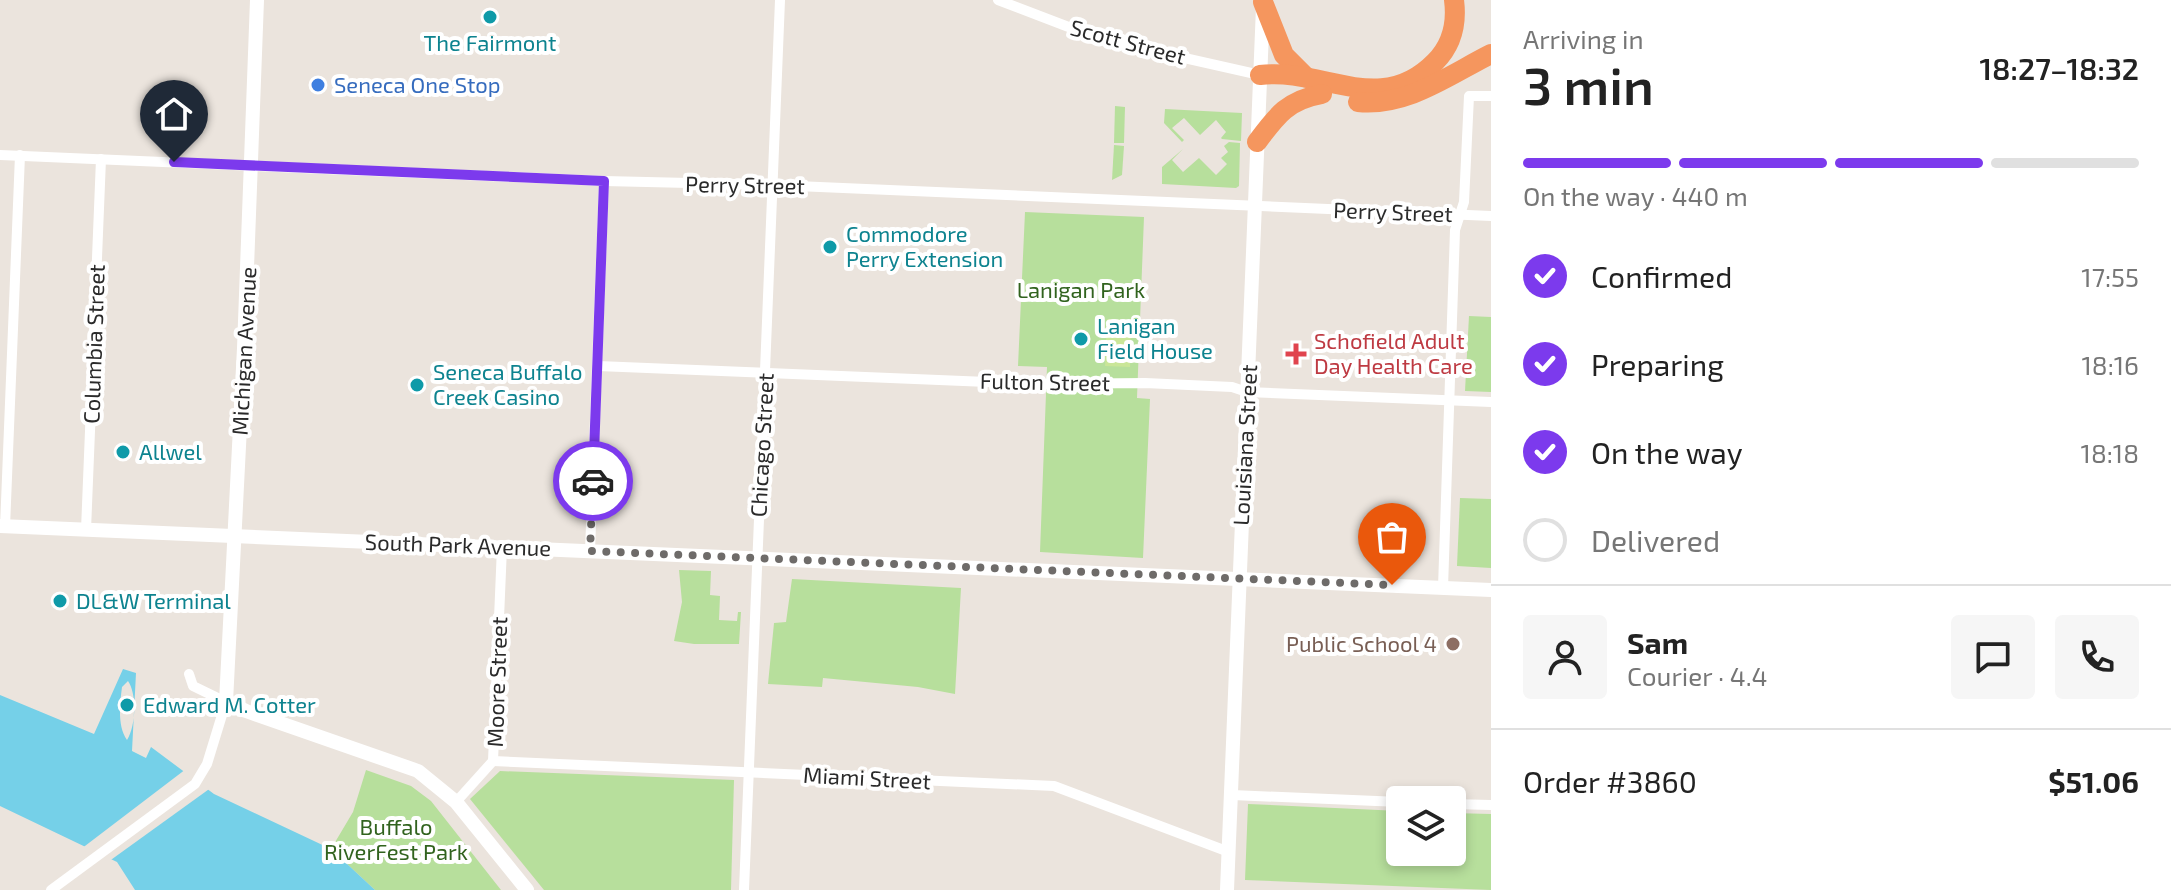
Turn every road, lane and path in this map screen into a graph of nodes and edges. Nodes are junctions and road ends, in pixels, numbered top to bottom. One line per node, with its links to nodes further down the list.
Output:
1 (257, 0): 15 (street, Michigan Avenue)
2 (780, 0): 17 (street, Chicago Street)
3 (998, 0): 7 (street, Scott Street)
4 (1454, 0): 8 (highway)
5 (1263, 1): 7 (street, Louisiana Street); 8 (highway)
6 (1491, 54): 9 (highway)
7 (1260, 75): 8 (highway); 9 (highway); 11 (street, Louisiana Street)
8 (1307, 78)
9 (1322, 94): 11 (highway)
10 (1491, 96): 19 (street)
11 (1257, 142): 18 (street, Louisiana Street)
12 (0, 155): 13 (street, Perry Street)
13 (20, 155): 14 (street, Perry Street); 26 (street)
14 (101, 159): 15 (street, Perry Street); 27 (street, Columbia Street)
15 (250, 164): 16 (street, Perry Street); 28 (street, Michigan Avenue)
16 (604, 181): 17 (street, Perry Street); 21 (street)
17 (773, 185): 18 (street, Perry Street); 22 (street, Chicago Street)
18 (1255, 207): 19 (street, Perry Street); 23 (street, Louisiana Street)
19 (1460, 215): 20 (street, Perry Street); 24 (street)
20 (1491, 216)
21 (598, 366): 22 (street, Fulton Street); 30 (street)
22 (766, 373): 23 (street, Fulton Street); 31 (street, Chicago Street)
23 (1247, 392): 24 (street, Fulton Street); 32 (street, Louisiana Street)
24 (1450, 400): 25 (street, Fulton Street); 33 (street)
25 (1491, 402)
26 (3, 526): 27 (street, South Park Avenue)
27 (86, 530): 28 (street, South Park Avenue)
28 (234, 536): 29 (street, South Park Avenue); 36 (street, Michigan Avenue)
29 (502, 547): 30 (street, South Park Avenue); 37 (street, Moore Street)
30 (590, 551): 31 (street, South Park Avenue)
31 (758, 558): 32 (street, South Park Avenue); 38 (street, Chicago Street)
32 (1239, 578): 33 (street, South Park Avenue); 39 (street, Louisiana Street)
33 (1443, 588): 34 (street, South Park Avenue)
34 (1491, 590)
35 (189, 674): 36 (street)
36 (226, 702): 41 (street); 45 (street)
37 (493, 761): 38 (street, Miami Street); 41 (street, Moore Street)
38 (749, 772): 44 (street, Miami Street); 47 (street, Chicago Street)
39 (1232, 795): 40 (street); 44 (street, Louisiana Street)
40 (1386, 801)
41 (456, 802): 46 (street)
42 (1466, 804): 43 (street)
43 (1491, 805)
44 (1229, 852): 48 (street, Louisiana Street)
45 (51, 890)
46 (527, 890)
47 (744, 890)
48 (1227, 890)

